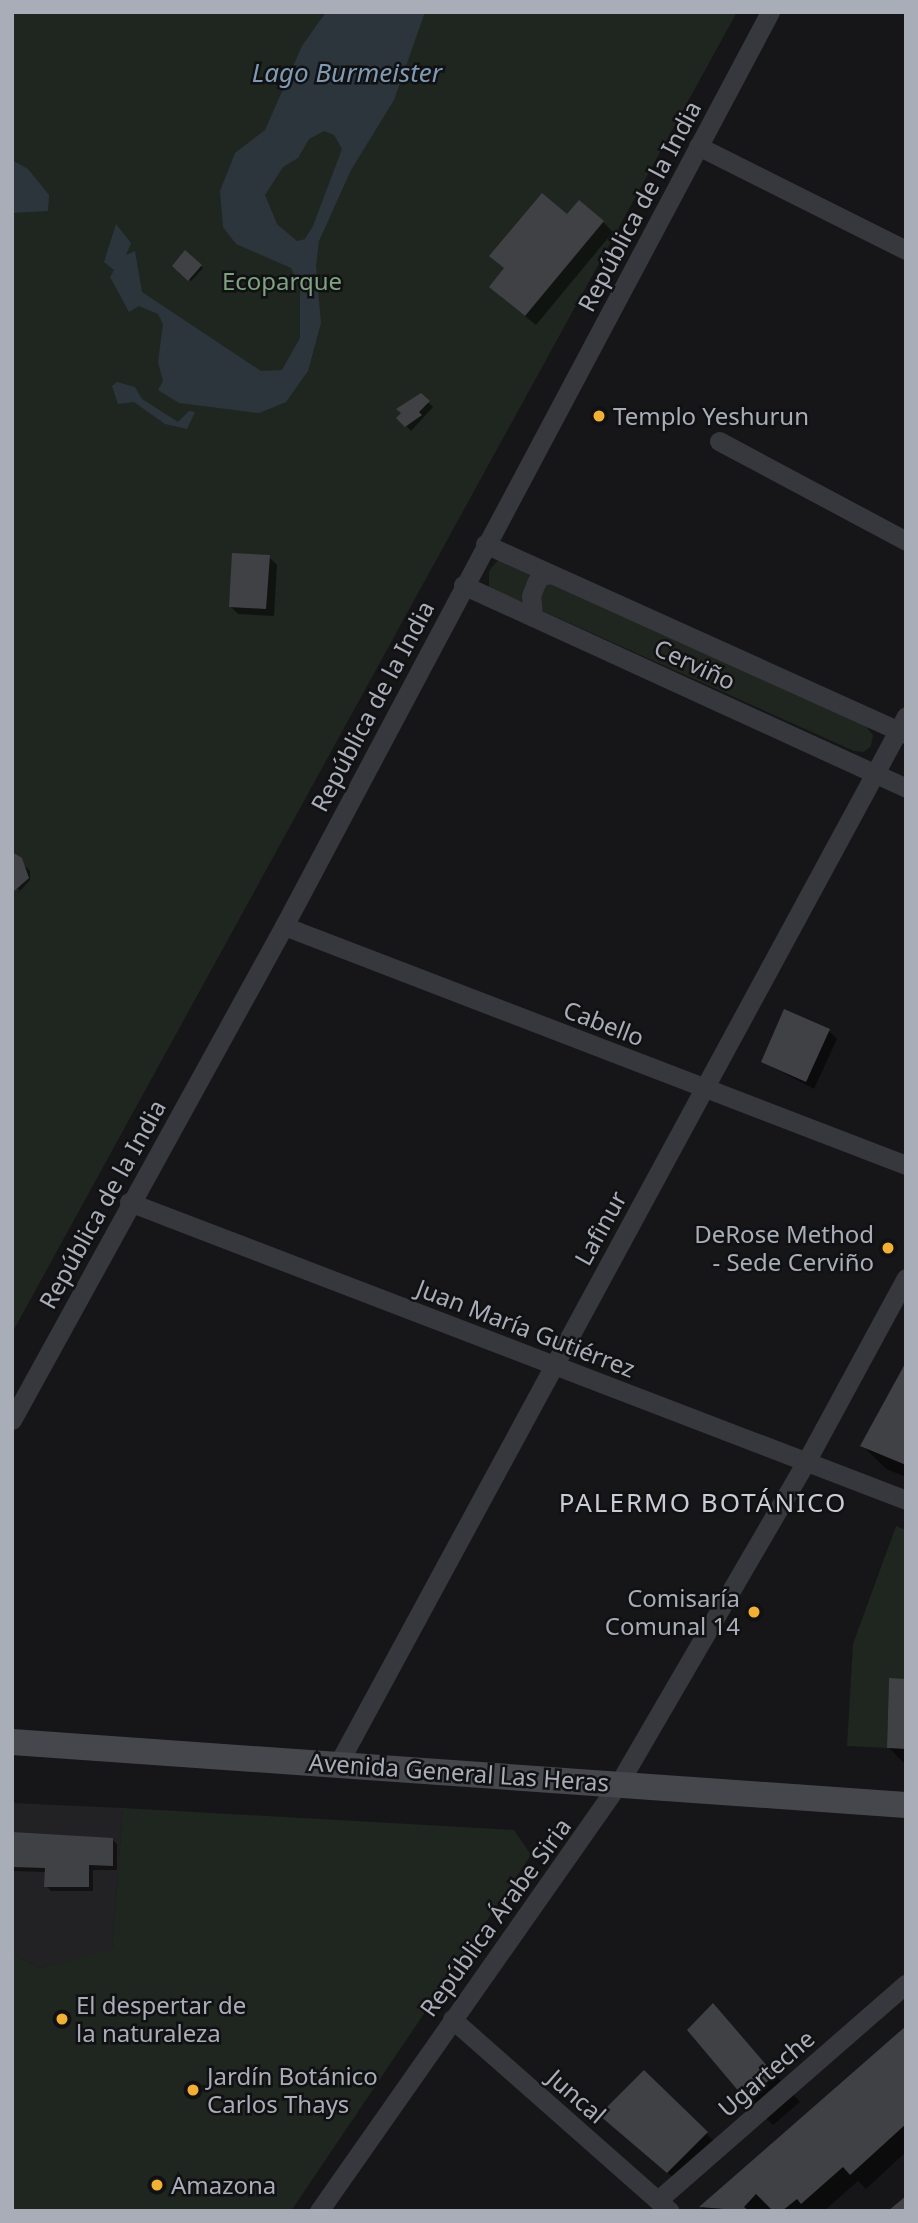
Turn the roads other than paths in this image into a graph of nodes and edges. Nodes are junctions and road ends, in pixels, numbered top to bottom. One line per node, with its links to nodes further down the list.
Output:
1 (770, 12): 2 (street, República de la India)
2 (698, 146): 3 (street); 6 (street, República de la India)
3 (906, 250)
4 (719, 441): 5 (street)
5 (906, 541)
6 (485, 544): 7 (street, Cerviño); 8 (street, República de la India)
7 (551, 573): 9 (street); 10 (street, Cerviño)
8 (463, 585): 9 (street, Cerviño); 13 (street, República de la India)
9 (533, 617): 11 (street, Cerviño)
10 (903, 727): 11 (street, Lafinur)
11 (875, 775): 12 (street, Cerviño); 14 (street, Lafinur)
12 (906, 788)
13 (284, 926): 14 (street, Cabello); 16 (street, República de la India)
14 (705, 1089): 15 (street, Cabello); 18 (street, Lafinur)
15 (906, 1165)
16 (129, 1202): 18 (street, Juan María Gutiérrez); 19 (street, República de la India)
17 (906, 1278): 20 (street, República Árabe Siria)
18 (553, 1365): 20 (street, Juan María Gutiérrez); 23 (street, Lafinur)
19 (12, 1420)
20 (807, 1460): 21 (street, Juan María Gutiérrez); 24 (street, República Árabe Siria)
21 (906, 1500)
22 (12, 1742): 23 (main road, Avenida General Las Heras)
23 (338, 1764): 24 (main road, Avenida General Las Heras)
24 (619, 1783): 25 (main road, Avenida General Las Heras); 27 (street, República Árabe Siria)
25 (906, 1805)
26 (906, 1984): 28 (street, Ugarteche)
27 (452, 2019): 28 (street, Juncal); 29 (street, República Árabe Siria)
28 (664, 2205)
29 (319, 2211)

